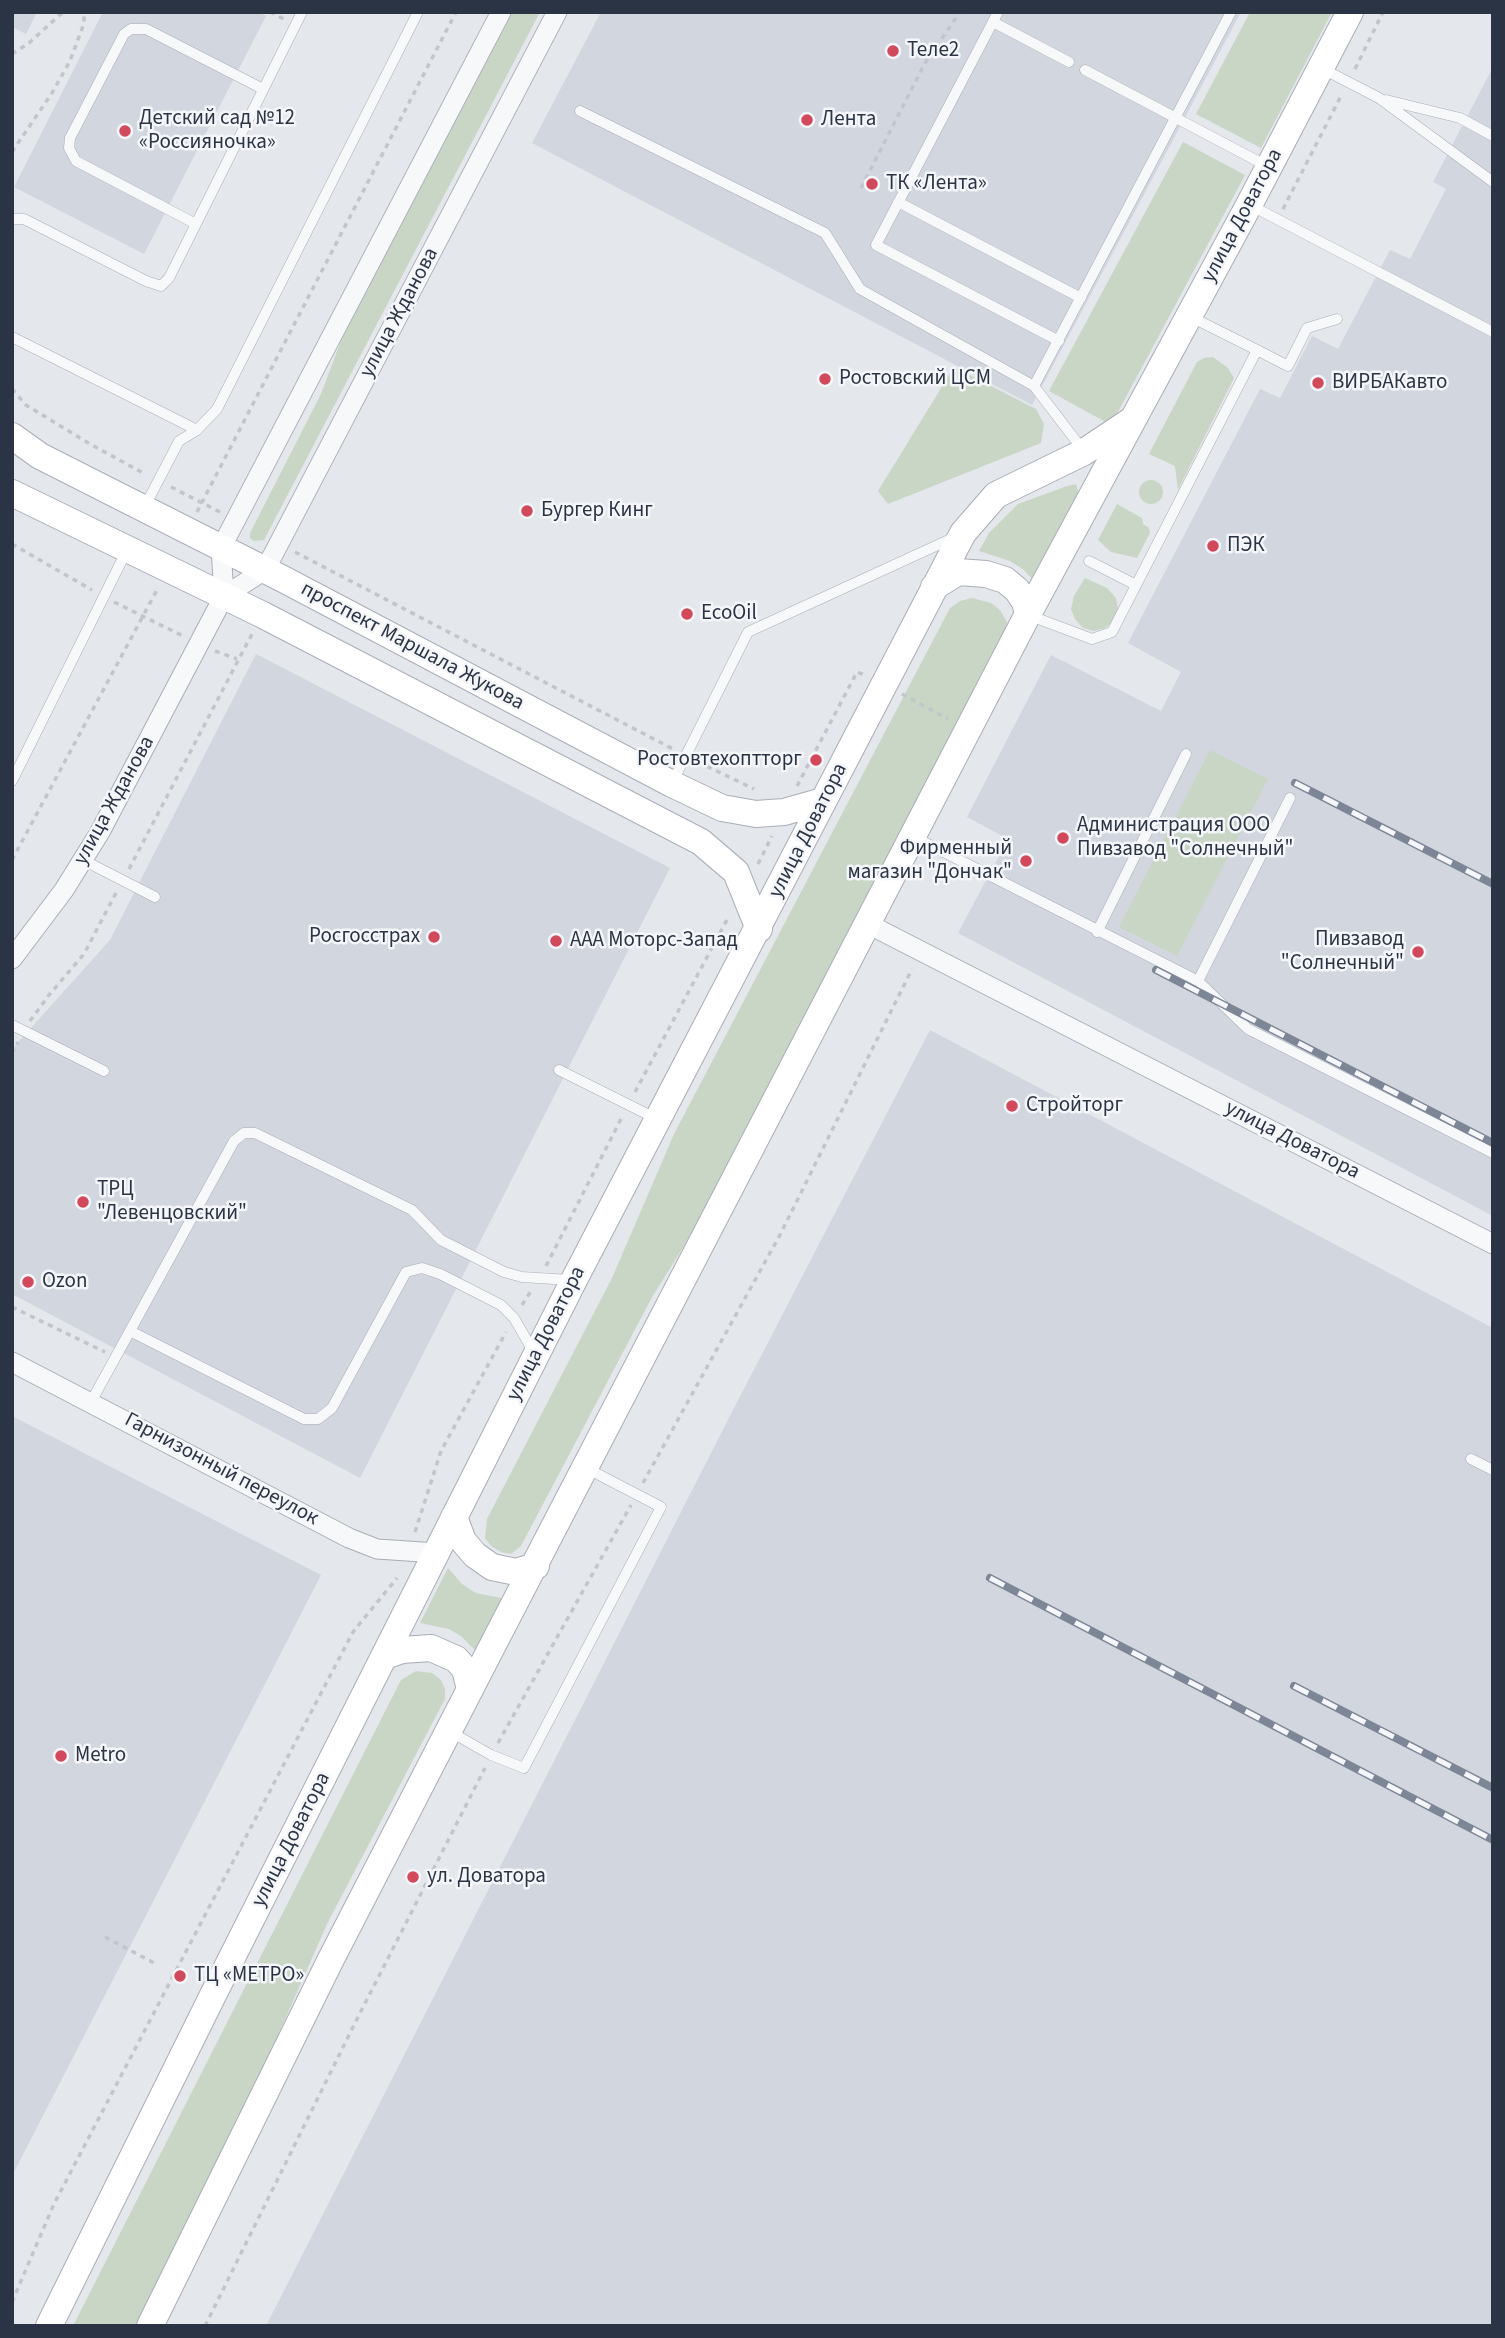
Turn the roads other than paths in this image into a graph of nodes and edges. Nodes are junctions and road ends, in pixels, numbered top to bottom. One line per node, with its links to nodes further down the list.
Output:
1 (302, 12): 11 (lane)
2 (418, 12): 31 (lane)
3 (557, 12): 40 (street, улица Жданова)
4 (1231, 12): 14 (lane)
5 (1350, 12): 9 (street, улица Доватора)
6 (497, 13): 37 (street)
7 (996, 17): 8 (lane); 18 (lane)
8 (1069, 62)
9 (1321, 68): 12 (lane); 16 (street, улица Доватора)
10 (1085, 70): 14 (lane)
11 (263, 89): 21 (lane); 21 (lane)
12 (1379, 98): 15 (lane); 17 (lane)
13 (580, 111): 29 (lane)
14 (1176, 118): 16 (lane); 22 (lane)
15 (1493, 136)
16 (1269, 167): 19 (street, улица Доватора)
17 (1493, 182)
18 (898, 202): 22 (lane); 27 (lane)
19 (1249, 205): 23 (street, улица Доватора); 25 (lane)
20 (12, 219): 21 (lane)
21 (196, 224)
22 (1081, 298): 27 (lane)
23 (1189, 316): 28 (lane); 30 (street, улица Доватора)
24 (1338, 319): 28 (lane)
25 (1493, 332)
26 (12, 337): 31 (lane)
27 (1059, 341): 29 (lane)
28 (1256, 350): 41 (lane)
29 (1034, 386): 33 (lane)
30 (1133, 419): 33 (street, улица Доватора); 44 (street, улица Доватора)
31 (197, 430): 35 (lane)
32 (12, 436): 35 (street, проспект Маршала Жукова)
33 (1084, 452): 36 (street, улица Доватора)
34 (12, 493): 38 (street, проспект Маршала Жукова)
35 (144, 509): 37 (street, проспект Маршала Жукова)
36 (963, 533): 42 (street, улица Доватора); 47 (lane)
37 (220, 548): 40 (street, проспект Маршала Жукова); 43 (street)
38 (127, 549): 43 (street, проспект Маршала Жукова); 46 (lane)
39 (1089, 561): 41 (lane)
40 (265, 570): 43 (street, улица Жданова); 47 (street, проспект Маршала Жукова)
41 (1136, 584): 44 (lane)
42 (934, 587): 44 (street); 49 (street, улица Доватора)
43 (224, 597): 51 (street, улица Жданова); 54 (street, проспект Маршала Жукова)
44 (1028, 614): 50 (street, улица Доватора)
45 (1186, 754): 55 (lane)
46 (12, 781)
47 (672, 784): 49 (street, проспект Маршала Жукова)
48 (1290, 798): 57 (lane)
49 (823, 801): 54 (street, улица Доватора)
50 (913, 837): 53 (street, улица Доватора); 55 (lane)
51 (83, 860): 52 (lane); 56 (street, улица Жданова)
52 (155, 897)
53 (867, 924): 63 (street, улица Доватора); 70 (street, улица Доватора)
54 (759, 929): 61 (street, улица Доватора)
55 (1097, 932): 57 (lane)
56 (16, 948)
57 (1198, 981): 62 (lane)
58 (12, 1024): 60 (lane)
59 (559, 1070): 61 (lane)
60 (104, 1071)
61 (658, 1120): 64 (street, улица Доватора)
62 (1493, 1153)
63 (1493, 1244)
64 (574, 1280): 65 (lane); 66 (street, улица Доватора)
65 (130, 1331): 66 (lane); 68 (lane)
66 (536, 1356): 72 (street, улица Доватора)
67 (12, 1362): 68 (street, Гарнизонный переулок)
68 (90, 1402): 73 (street, Гарнизонный переулок)
69 (1471, 1459): 71 (lane)
70 (586, 1468): 74 (street, улица Доватора); 77 (lane)
71 (1493, 1470)
72 (454, 1517): 73 (street, улица Доватора); 74 (street)
73 (437, 1553): 75 (street, улица Доватора)
74 (536, 1566): 76 (street, улица Доватора)
75 (386, 1656): 76 (street); 78 (street, улица Доватора)
76 (470, 1689): 77 (street, улица Доватора)
77 (448, 1731): 79 (street, улица Доватора)
78 (49, 2326)
79 (150, 2326)

